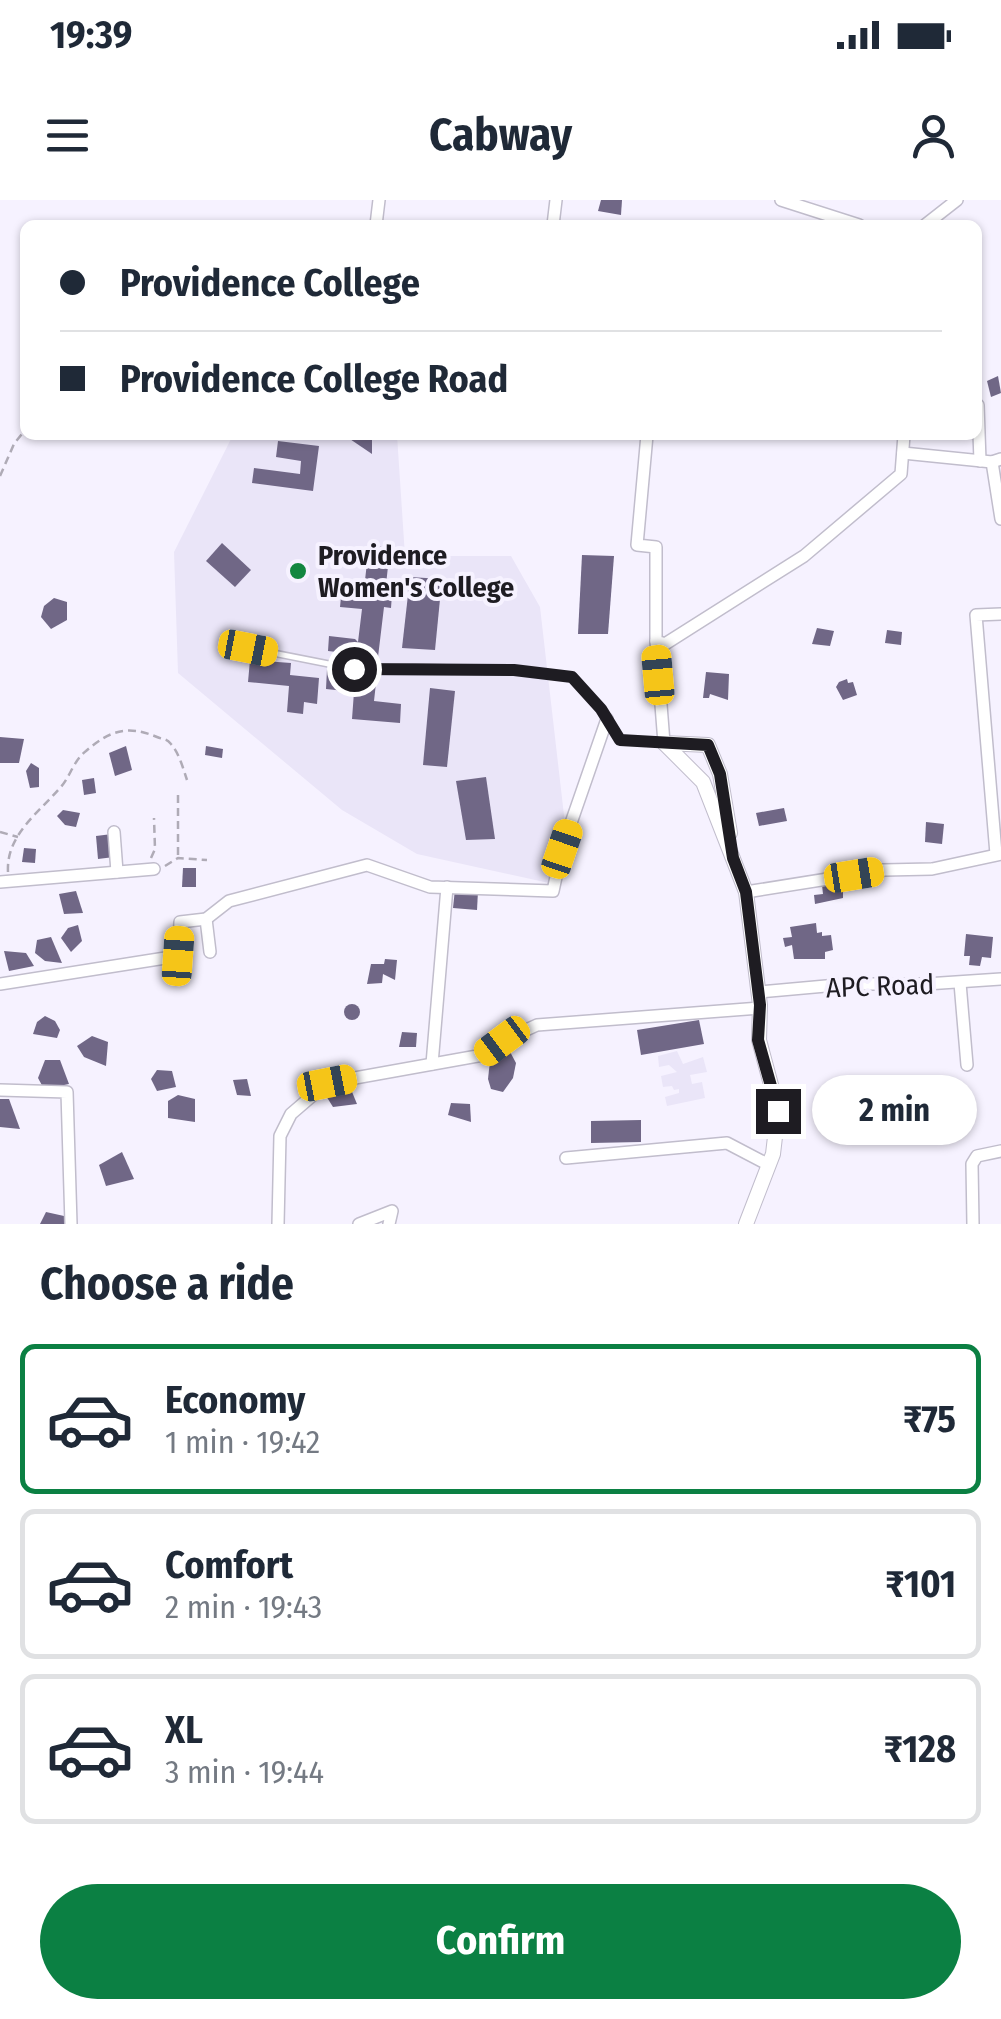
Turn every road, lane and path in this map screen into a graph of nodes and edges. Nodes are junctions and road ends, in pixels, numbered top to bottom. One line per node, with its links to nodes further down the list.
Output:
1 (781, 200): 3 (street)
2 (957, 200): 4 (street)
3 (843, 220)
4 (931, 220)
5 (982, 422): 10 (street)
6 (20, 436): 11 (path)
7 (646, 440): 14 (street)
8 (903, 440): 9 (street)
9 (902, 453): 10 (street); 14 (street)
10 (991, 461): 12 (street)
11 (0, 476)
12 (1001, 520)
13 (1001, 614): 24 (street)
14 (656, 641): 17 (street)
15 (248, 648): 16 (lane)
16 (607, 719): 17 (lane); 31 (street)
17 (664, 743): 26 (street); 26 (street)
18 (187, 780): 23 (path)
19 (178, 794): 25 (path)
20 (154, 818): 28 (path)
21 (0, 832): 23 (path)
22 (114, 832): 29 (street)
23 (18, 837): 30 (path)
24 (998, 854): 32 (street)
25 (178, 858): 27 (path); 28 (path)
26 (733, 858): 32 (street)
27 (208, 860)
28 (147, 870): 29 (street)
29 (117, 872): 30 (street)
30 (4, 882)
31 (447, 887): 33 (street); 39 (street)
32 (746, 892): 38 (street)
33 (206, 919): 34 (street); 37 (street)
34 (210, 952)
35 (1001, 979): 36 (street, APC Road)
36 (960, 983): 38 (street, APC Road); 40 (street)
37 (0, 984)
38 (760, 1000): 39 (street, APC Road); 44 (street)
39 (432, 1064): 46 (street, APC Road)
40 (967, 1065)
41 (0, 1090): 45 (street)
42 (1001, 1151): 50 (street)
43 (566, 1158): 44 (street)
44 (768, 1165): 49 (street)
45 (71, 1224)
46 (278, 1224)
47 (359, 1224): 48 (street)
48 (389, 1224)
49 (746, 1224)
50 (974, 1224)

